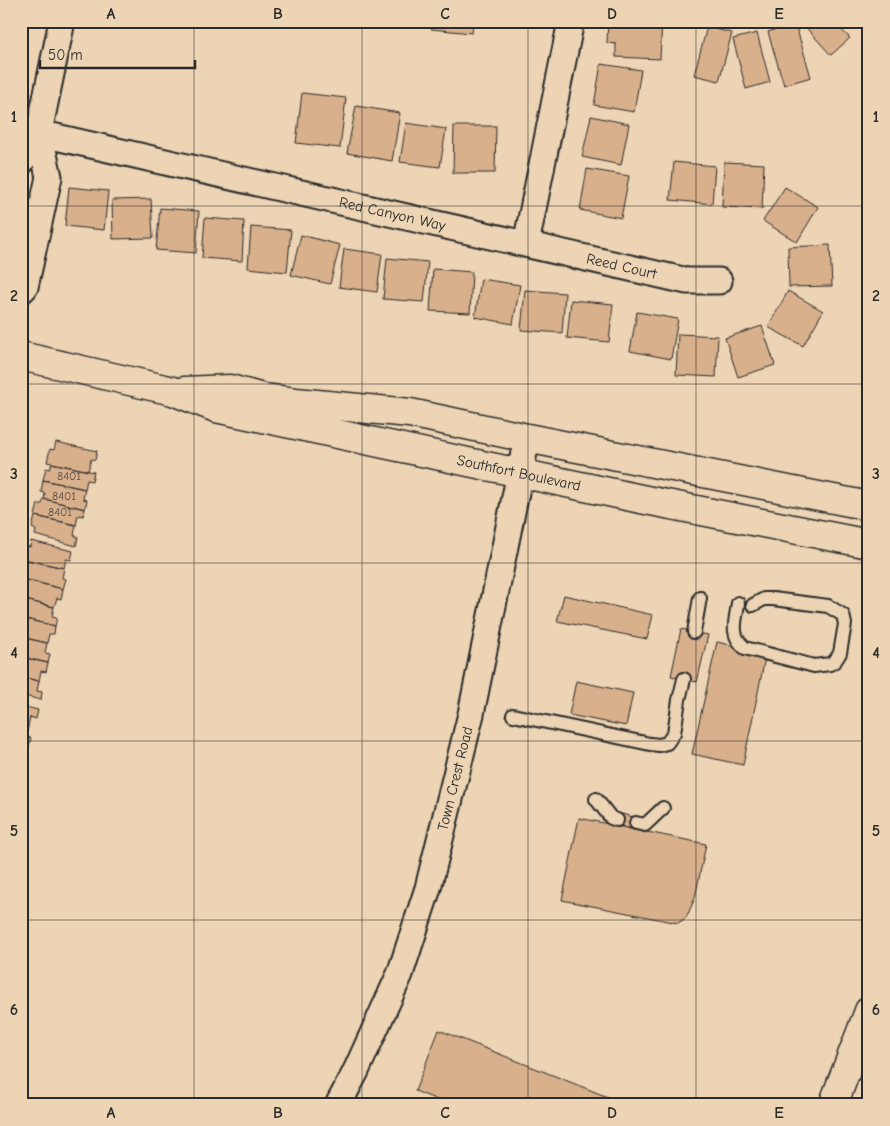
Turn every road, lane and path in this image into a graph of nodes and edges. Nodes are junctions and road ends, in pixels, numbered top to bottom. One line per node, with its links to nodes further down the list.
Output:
1 (62, 21): 3 (street)
2 (571, 21): 5 (street)
3 (30, 131): 4 (street); 5 (street, Red Canyon Way); 7 (street)
4 (21, 162)
5 (526, 244): 6 (street, Reed Court)
6 (719, 281)
7 (21, 291)
8 (21, 356): 9 (street, Southfort Boulevard)
9 (173, 391): 10 (street, Southfort Boulevard); 11 (street, Southfort Boulevard)
10 (527, 438): 11 (street, Town Crest Road); 12 (street, Southfort Boulevard)
11 (520, 473): 13 (street, Southfort Boulevard); 25 (street, Town Crest Road)
12 (869, 506)
13 (869, 544)
14 (700, 598): 17 (lane)
15 (738, 603): 16 (lane)
16 (753, 605)
17 (694, 632)
18 (684, 679): 19 (lane)
19 (512, 715)
20 (596, 799): 22 (lane)
21 (663, 808): 23 (lane)
22 (617, 820)
23 (636, 823)
24 (869, 1011): 26 (street)
25 (338, 1105)
26 (833, 1105)

